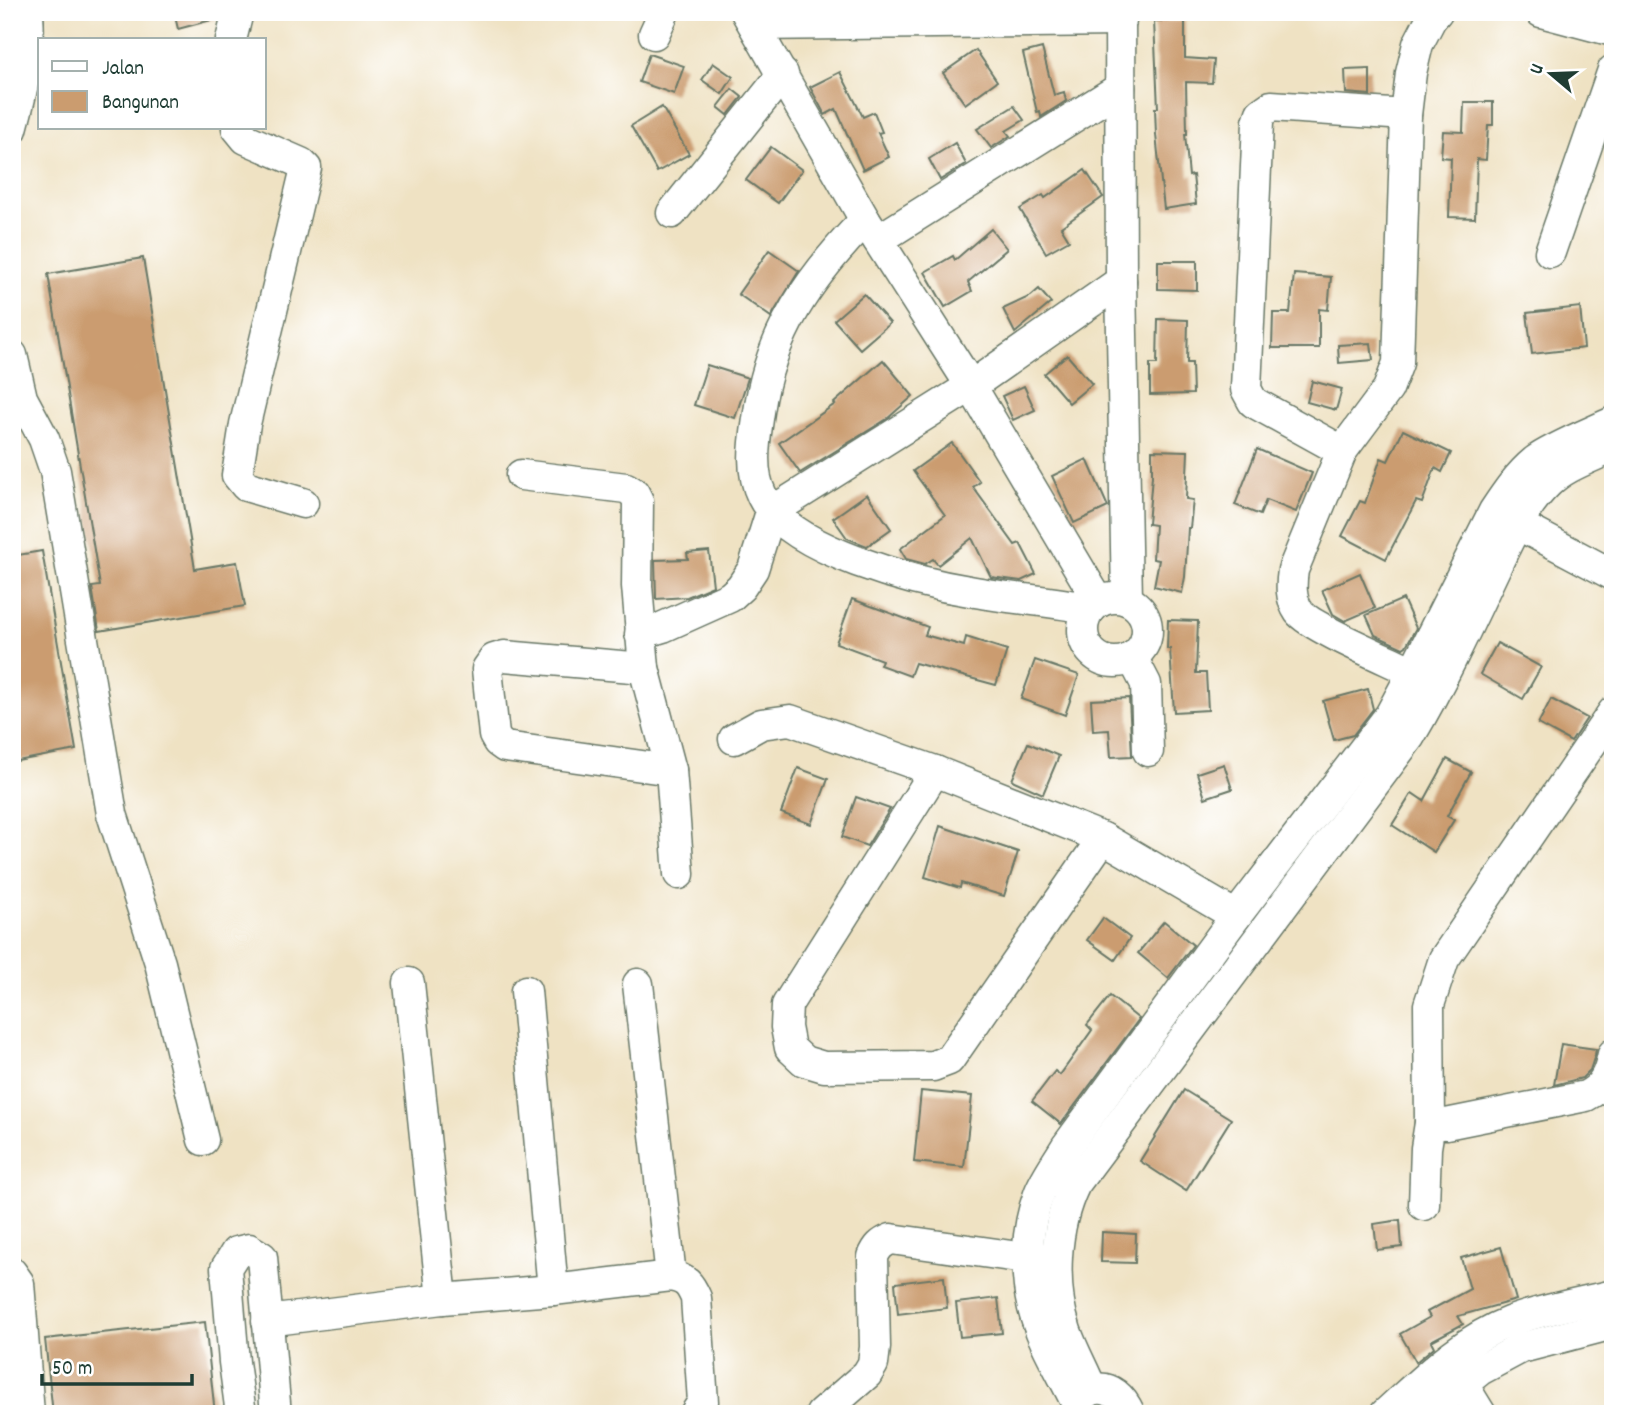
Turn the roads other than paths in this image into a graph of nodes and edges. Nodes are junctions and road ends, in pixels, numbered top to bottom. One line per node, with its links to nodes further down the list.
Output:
1 (28, 12): 13 (street)
2 (238, 12): 8 (street)
3 (1437, 12): 12 (street)
4 (1541, 12): 7 (street)
5 (1120, 17): 6 (street); 11 (street)
6 (750, 19): 10 (street)
7 (1613, 31)
8 (232, 38)
9 (1613, 70): 17 (street)
10 (783, 74): 15 (street); 16 (street)
11 (1119, 88): 16 (street); 18 (street)
12 (1406, 115): 23 (street); 23 (street)
13 (12, 129)
14 (239, 130): 25 (street)
15 (672, 213)
16 (871, 230): 20 (street); 26 (street)
17 (1550, 251)
18 (1121, 281): 20 (street); 29 (street)
19 (12, 355): 49 (street)
20 (971, 386): 26 (street); 29 (street)
21 (1613, 422): 27 (street)
22 (1613, 447): 27 (street)
23 (1342, 451): 33 (street)
24 (521, 475): 30 (street)
25 (303, 503)
26 (771, 512): 29 (street); 30 (street)
27 (1506, 518): 28 (street); 33 (street); 46 (street)
28 (1613, 575)
29 (1106, 604): 31 (street); 31 (street)
30 (640, 634): 32 (street)
31 (1132, 657): 36 (street)
32 (643, 668): 37 (street); 37 (street)
33 (1413, 672): 41 (street)
34 (1613, 712): 48 (street)
35 (734, 739): 38 (street)
36 (1148, 751)
37 (671, 769): 40 (street)
38 (935, 771): 39 (street); 39 (street)
39 (1103, 838): 41 (street)
40 (679, 874)
41 (1236, 916): 45 (street)
42 (409, 983): 57 (street)
43 (638, 984): 54 (street)
44 (526, 991): 55 (street)
45 (1158, 1022): 46 (street); 51 (street)
46 (1182, 1041): 52 (street)
47 (1613, 1054): 48 (street)
48 (1430, 1123): 50 (street)
49 (202, 1140)
50 (1423, 1205)
51 (1028, 1258): 52 (street); 61 (street); 67 (street)
52 (1057, 1262): 61 (street)
53 (12, 1273): 62 (street)
54 (671, 1276): 55 (street); 66 (street)
55 (553, 1290): 57 (street)
56 (1613, 1295): 69 (street)
57 (442, 1299): 58 (street)
58 (267, 1321): 64 (street); 65 (street)
59 (1613, 1324): 60 (street)
60 (1462, 1382): 63 (street); 70 (street)
61 (1080, 1402): 68 (street)
62 (24, 1408)
63 (1435, 1411)
64 (241, 1414)
65 (276, 1414)
66 (695, 1414)
67 (821, 1414)
68 (1129, 1414)
69 (1385, 1414)
70 (1481, 1414)

